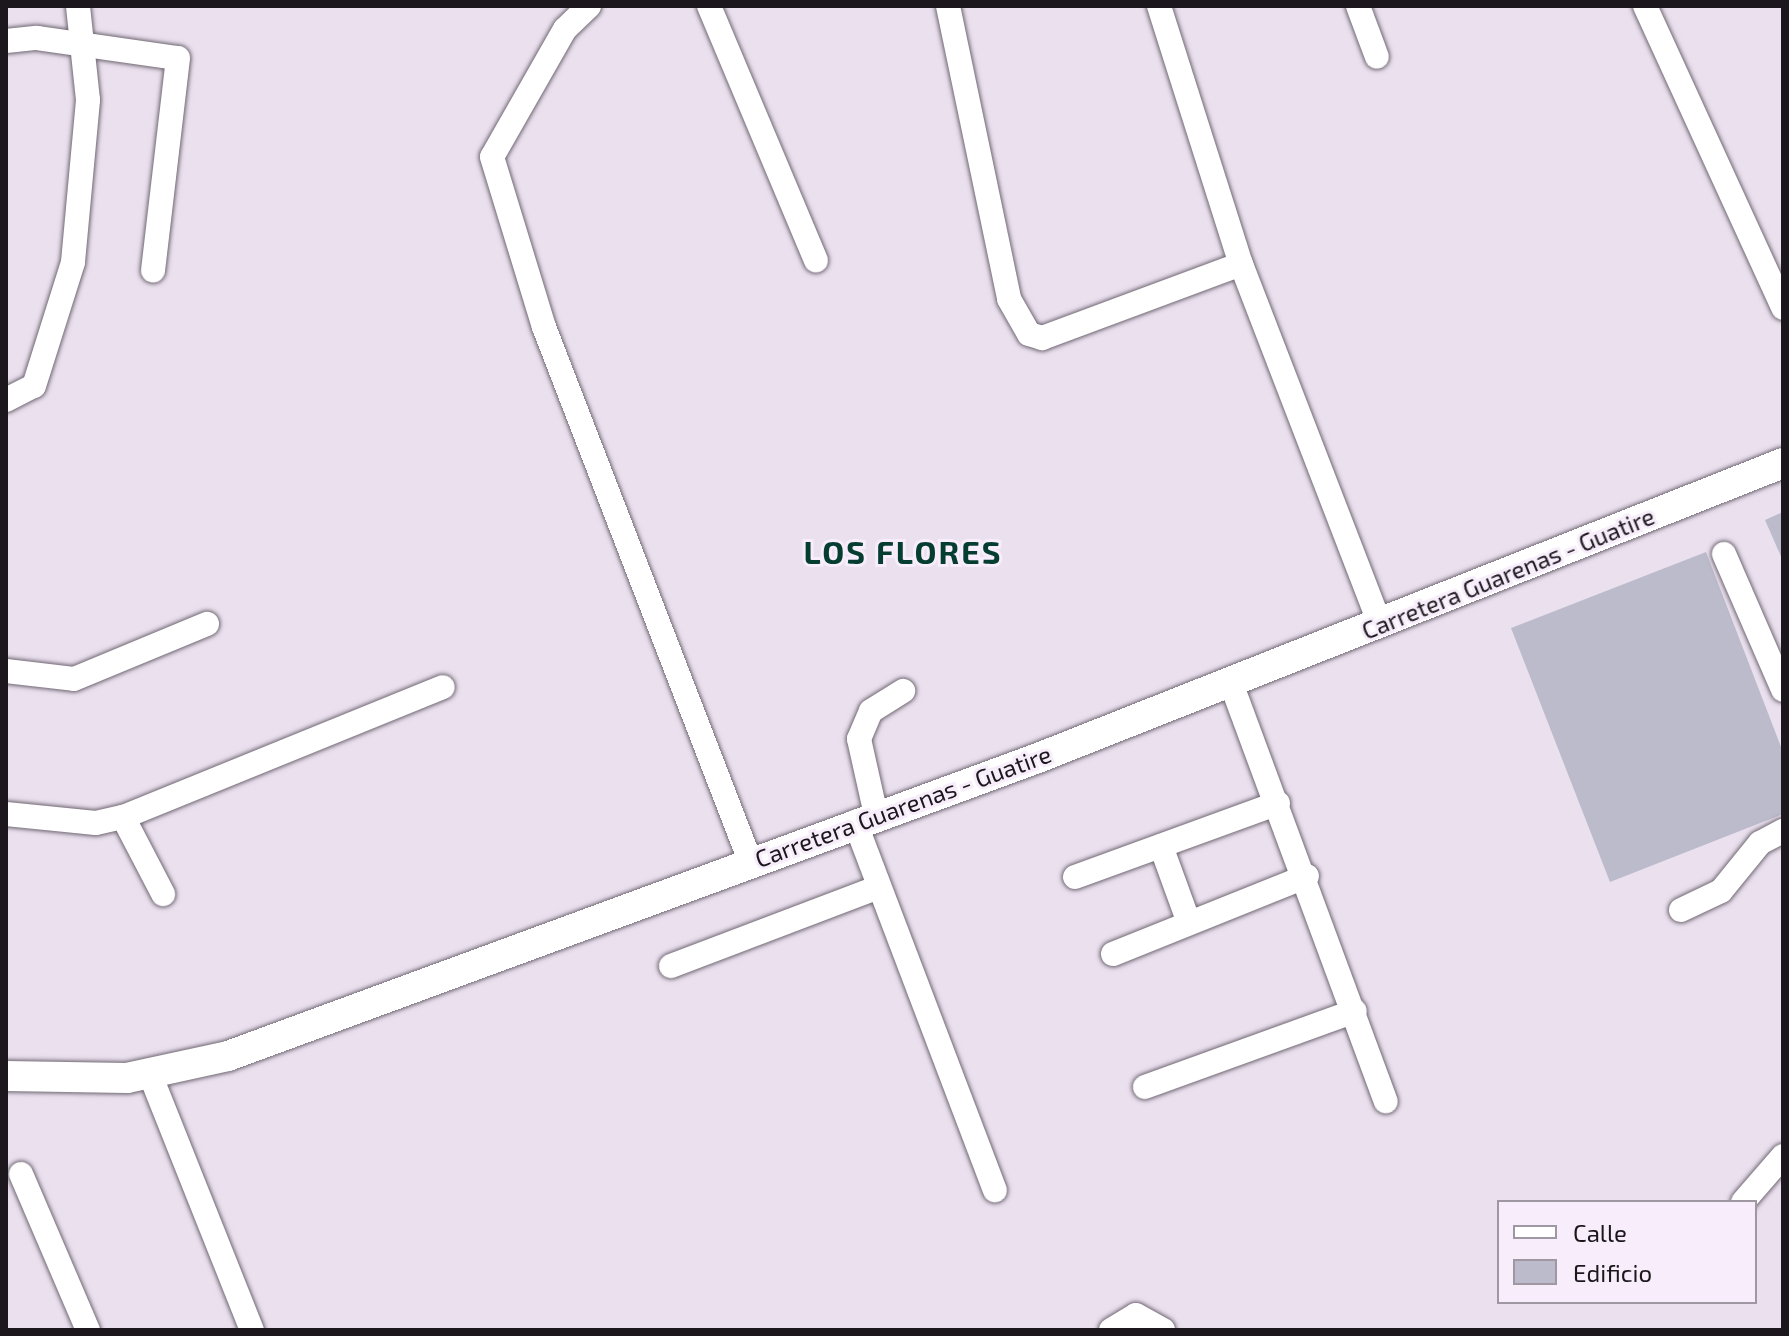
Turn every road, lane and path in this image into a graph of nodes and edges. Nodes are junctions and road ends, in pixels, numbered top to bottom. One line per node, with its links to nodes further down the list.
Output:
1 (78, 6): 9 (street)
2 (589, 6): 32 (street)
3 (709, 6): 11 (street)
4 (948, 6): 12 (street)
5 (1159, 6): 12 (street)
6 (1358, 6): 10 (street)
7 (1645, 6): 14 (street)
8 (6, 41): 9 (street)
9 (83, 43): 13 (street); 16 (street)
10 (1377, 57)
11 (816, 260)
12 (1241, 264): 20 (street)
13 (153, 271)
14 (1783, 308)
15 (6, 392): 16 (street)
16 (6, 400)
17 (1783, 463): 20 (main road, Carretera Guarenas - Guatire)
18 (1724, 554): 24 (street)
19 (207, 624): 21 (street)
20 (1380, 624): 22 (main road, Carretera Guarenas - Guatire)
21 (6, 671)
22 (1231, 683): 26 (street); 29 (main road, Carretera Guarenas - Guatire)
23 (443, 687): 28 (street)
24 (1783, 690)
25 (903, 691): 29 (street)
26 (1278, 803): 31 (street); 33 (street)
27 (6, 814): 28 (street)
28 (123, 817): 36 (street)
29 (866, 818): 32 (main road, Carretera Guarenas - Guatire); 35 (street)
30 (1783, 831): 37 (street)
31 (1161, 846): 34 (street); 38 (street)
32 (750, 861): 42 (main road, Carretera Guarenas - Guatire)
33 (1307, 876): 38 (street); 41 (street)
34 (1075, 877)
35 (879, 887): 40 (street); 48 (street)
36 (163, 894)
37 (1681, 910)
38 (1189, 923): 39 (street)
39 (1113, 954)
40 (671, 966)
41 (1355, 1011): 44 (street); 45 (street)
42 (150, 1074): 43 (main road, Carretera Guarenas - Guatire); 51 (street)
43 (6, 1076)
44 (1145, 1087)
45 (1386, 1101)
46 (1783, 1156): 49 (street)
47 (21, 1174): 50 (street)
48 (995, 1190)
49 (1745, 1200)
50 (88, 1330)
51 (252, 1330)
52 (1111, 1330): 53 (street)
53 (1163, 1330)

